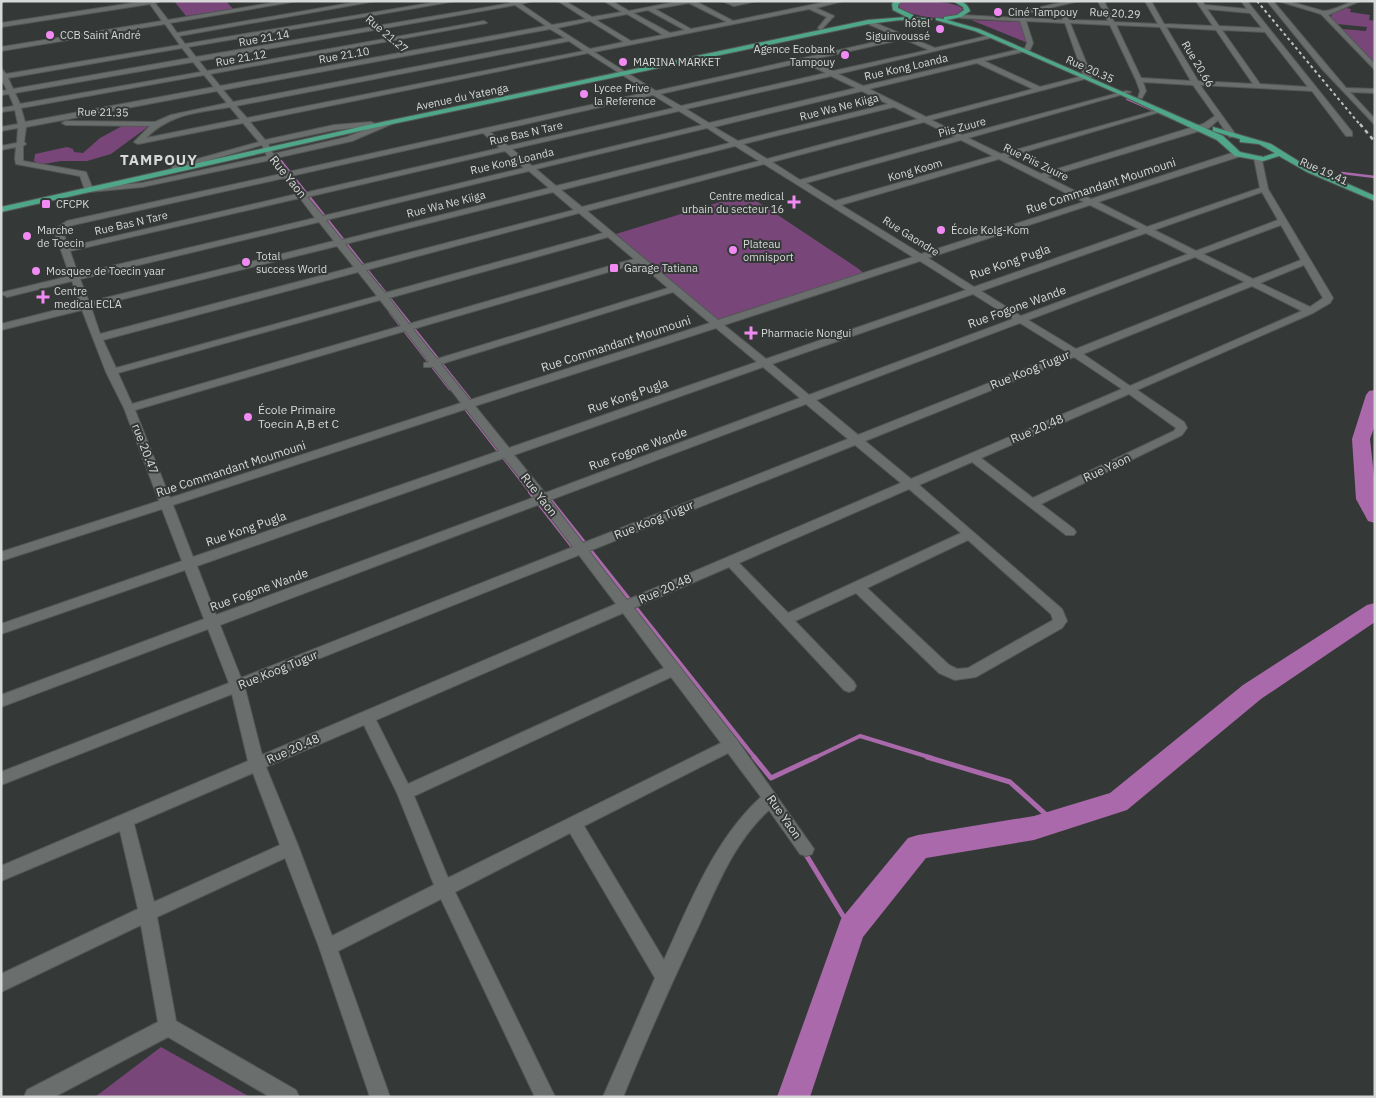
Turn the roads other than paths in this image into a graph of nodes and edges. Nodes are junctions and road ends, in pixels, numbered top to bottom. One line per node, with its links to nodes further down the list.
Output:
1 (160, 1): 24 (street)
2 (295, 1): 46 (street)
3 (330, 1): 31 (street, Rue 21.27)
4 (373, 1): 31 (street)
5 (453, 1): 40 (street)
6 (530, 1): 25 (street, Rue 21.14)
7 (562, 1): 44 (street)
8 (607, 1): 37 (street)
9 (690, 1): 33 (street, Rue 21.10); 49 (street)
10 (724, 1): 11 (street)
11 (754, 1)
12 (797, 1): 32 (street)
13 (840, 1): 32 (street)
14 (956, 1): 34 (main road)
15 (1076, 1): 30 (street)
16 (1101, 1): 50 (street)
17 (1148, 1): 52 (street, Rue 20.66)
18 (1191, 1): 28 (street)
19 (1244, 1): 35 (street)
20 (1270, 1): 82 (street)
21 (1281, 1): 38 (street)
22 (1339, 1): 29 (street)
23 (1356, 1): 29 (street)
24 (151, 2): 46 (street, Rue Yaon); 51 (street)
25 (514, 2): 36 (street, Rue 21.14); 53 (street, Rue Gaondre)
26 (973, 2): 34 (main road)
27 (896, 4): 41 (main road); 56 (main road, Avenue du Yatenga)
28 (1201, 4): 35 (street); 54 (street)
29 (1350, 4): 38 (street)
30 (1060, 5): 43 (street); 45 (street)
31 (338, 7): 40 (street, Rue 21.27); 62 (street)
32 (811, 7): 49 (street); 56 (street)
33 (650, 9): 37 (street, Rue 21.10); 60 (street)
34 (967, 10): 39 (main road)
35 (1251, 10): 58 (street)
36 (468, 12): 48 (street); 57 (street, Rue 21.14)
37 (628, 13): 44 (street, Rue 21.10); 64 (street)
38 (1323, 13): 81 (street)
39 (962, 16): 42 (main road); 43 (street, Rue 20.29); 73 (main road, Rue 20.35)
40 (352, 18): 57 (street, Rue 21.27); 70 (street)
41 (929, 19): 42 (main road); 47 (main road, Avenue du Yatenga)
42 (938, 19): 65 (main road, Rue 20.35)
43 (1023, 19): 45 (street, Rue 20.29); 73 (street)
44 (590, 20): 53 (street, Rue 21.10); 69 (street)
45 (1066, 21): 50 (street, Rue 20.29); 88 (street)
46 (167, 22): 62 (street, Rue Yaon); 71 (street)
47 (868, 22): 61 (main road, Avenue du Yatenga); 66 (street)
48 (484, 23): 55 (street); 68 (street, Rue 21.12)
49 (733, 23): 60 (street)
50 (1112, 23): 52 (street, Rue 20.29); 89 (street)
51 (1, 25)
52 (1162, 26): 54 (street, Rue 20.29); 90 (street, Rue 20.66)
53 (550, 27): 63 (street, Rue 21.10); 67 (street, Rue Gaondre)
54 (1215, 27): 58 (street, Rue 20.29); 91 (street)
55 (490, 28)
56 (822, 28): 61 (main road, Avenue du Yatenga)
57 (366, 30): 68 (street, Rue 21.27); 75 (street, Rue 21.14)
58 (1266, 30): 78 (street)
59 (497, 32): 63 (street)
60 (692, 32): 64 (street)
61 (799, 34): 84 (main road, Avenue du Yatenga)
62 (175, 35): 70 (street, Rue Yaon)
63 (503, 36): 83 (street, Rue 21.10)
64 (670, 36): 69 (street)
65 (991, 37): 72 (street, Rue Bas N Tare); 73 (main road, Rue 20.35)
66 (906, 38): 72 (street); 76 (street)
67 (570, 39): 74 (street, Rue Gaondre); 83 (street)
68 (382, 43): 83 (street, Rue 21.27); 86 (street, Rue 21.12)
69 (631, 44): 74 (street)
70 (184, 47): 75 (street, Rue Yaon); 87 (street)
71 (1, 49)
72 (935, 50): 85 (street, Rue Bas N Tare)
73 (1026, 50): 77 (street, Rue Kong Loanda); 88 (main road, Rue 20.35)
74 (591, 52): 83 (street); 84 (street, Rue Gaondre)
75 (196, 60): 86 (street, Rue Yaon); 98 (street, Rue 21.14)
76 (805, 60): 85 (street, Rue Piis Zuure); 99 (street)
77 (978, 61): 92 (street, Rue Kong Loanda); 95 (street)
78 (1296, 67): 79 (street); 94 (street)
79 (1304, 68)
80 (1312, 68): 82 (street)
81 (1375, 68)
82 (1325, 69): 96 (street)
83 (413, 70): 93 (street, Rue 21.10); 102 (street); 111 (street)
84 (621, 72): 99 (street, Rue Gaondre); 112 (main road, Avenue du Yatenga); 114 (main road, Avenue du Yatenga)
85 (834, 73): 92 (street, Rue Piis Zuure); 105 (street, Rue Bas N Tare)
86 (207, 74): 93 (street, Rue Yaon); 104 (street, Rue 21.12)
87 (2, 75): 98 (street)
88 (1086, 76): 95 (street); 100 (main road, Rue 20.35)
89 (1139, 80): 90 (street); 101 (street)
90 (1196, 84): 91 (street); 108 (street, Rue 20.66)
91 (1258, 86): 94 (street)
92 (864, 88): 103 (street, Rue Piis Zuure); 117 (street, Rue Kong Loanda)
93 (218, 89): 102 (street, Rue Yaon); 109 (street, Rue 21.10)
94 (1313, 89): 121 (street)
95 (1041, 90): 110 (street)
96 (1345, 90): 97 (street); 115 (street)
97 (1375, 91)
98 (5, 92): 104 (street)
99 (655, 93): 105 (street, Rue Gaondre); 120 (street)
100 (1126, 93): 101 (main road, Rue 20.35); 107 (main road, Rue 20.35); 123 (street, Piis Zuure)
101 (1140, 97): 118 (main road, Rue 20.35)
102 (233, 104): 111 (street, Rue Yaon); 113 (street)
103 (896, 104): 110 (street, Rue Piis Zuure); 126 (street, Rue Wa Ne Kiiga)
104 (16, 108): 106 (street, Rue 21.12); 116 (street)
105 (682, 108): 117 (street, Rue Gaondre); 130 (street, Rue Bas N Tare)
106 (1, 110)
107 (1160, 111): 118 (main road, Rue 20.35); 135 (street, Kong Koom)
108 (1218, 118): 118 (street); 122 (street, Rue 20.66)
109 (50, 120): 113 (street, Rue 21.35); 116 (street, Rue 21.10)
110 (928, 120): 123 (street, Rue Piis Zuure); 137 (street)
111 (244, 121): 113 (street); 131 (street, Rue Yaon)
112 (390, 123): 131 (street)
113 (156, 124)
114 (371, 124): 131 (street)
115 (1375, 124)
116 (22, 125): 119 (street, Rue 21.10); 125 (street)
117 (710, 126): 126 (street, Rue Gaondre); 139 (street, Rue Kong Loanda)
118 (1203, 127): 122 (main road, Rue 20.35); 127 (main road, Rue 20.35); 141 (street)
119 (1, 129)
120 (485, 130): 130 (street); 140 (street)
121 (1349, 134)
122 (1232, 135): 124 (main road, Rue 20.35)
123 (962, 138): 135 (street, Rue Piis Zuure); 142 (street, Piis Zuure)
124 (1250, 140): 127 (main road); 133 (main road, Rue 19.41)
125 (22, 144): 128 (street); 143 (street)
126 (738, 144): 137 (street, Rue Gaondre); 144 (street, Rue Wa Ne Kiiga)
127 (1230, 145): 134 (main road, Rue 20.35)
128 (12, 146): 129 (street); 132 (street)
129 (1, 148)
130 (508, 148): 139 (street); 146 (street, Rue Bas N Tare)
131 (267, 149): 138 (street); 140 (street, Rue Yaon); 143 (street)
132 (1, 153)
133 (1278, 153): 136 (main road); 147 (main road, Rue 19.41)
134 (1238, 154): 136 (main road, Rue 19.41); 148 (street, Rue Commandant Moumouni)
135 (1002, 157): 141 (street, Rue Piis Zuure); 149 (street, Kong Koom)
136 (1260, 158): 145 (street); 151 (main road, Rue 19.41)
137 (768, 162): 142 (street, Rue Gaondre); 153 (street)
138 (174, 168): 143 (main road)
139 (531, 168): 144 (street); 154 (street, Rue Kong Loanda)
140 (285, 174): 146 (street, Rue Yaon); 159 (street, rue 20.47)
141 (1041, 177): 148 (street, Rue Piis Zuure)
142 (800, 182): 149 (street, Rue Gaondre)
143 (88, 188): 150 (main road); 152 (main road)
144 (556, 188): 153 (street); 158 (street, Rue Wa Ne Kiiga)
145 (1264, 189): 155 (street); 156 (street, Rue Kong Pugla)
146 (303, 195): 154 (street, Rue Yaon); 159 (street, Rue Bas N Tare)
147 (1375, 199)
148 (1092, 202): 156 (street, Rue Piis Zuure); 161 (street, Rue Commandant Moumouni)
149 (835, 204): 161 (street, Rue Gaondre)
150 (1, 205)
151 (1375, 205)
152 (1, 210)
153 (582, 210): 157 (street); 164 (street)
154 (320, 217): 158 (street, Rue Yaon); 165 (street, Rue Kong Loanda)
155 (1284, 221): 160 (street, Rue Fogone Wande); 163 (street)
156 (1146, 230): 160 (street, Rue Piis Zuure); 168 (street, Rue Kong Pugla)
157 (610, 234): 162 (street); 170 (street)
158 (340, 242): 164 (street, Rue Yaon); 171 (street, Rue Wa Ne Kiiga)
159 (65, 250): 165 (street, rue 20.47)
160 (1197, 255): 166 (street, Rue Piis Zuure); 173 (street, Rue Fogone Wande)
161 (923, 258): 168 (street, Rue Gaondre); 174 (street, Rue Commandant Moumouni)
162 (641, 260): 167 (street); 176 (street)
163 (1307, 261): 166 (street, Rue Koog Tugur); 172 (street, Rue 20.48)
164 (360, 268): 170 (street, Rue Yaon); 177 (street)
165 (75, 277): 169 (street, Rue Kong Loanda); 171 (street, rue 20.47)
166 (1254, 283): 172 (street, Rue Piis Zuure); 178 (street, Rue Koog Tugur)
167 (673, 288): 174 (street); 179 (street)
168 (974, 290): 173 (street, Rue Gaondre); 180 (street, Rue Kong Pugla)
169 (7, 294)
170 (382, 297): 176 (street, Rue Yaon); 181 (street)
171 (86, 307): 175 (street, Rue Wa Ne Kiiga); 177 (street, rue 20.47)
172 (1310, 311): 182 (street, Rue 20.48)
173 (1022, 320): 178 (street, Rue Gaondre); 183 (street, Rue Fogone Wande)
174 (718, 325): 180 (street); 184 (street, Rue Commandant Moumouni)
175 (1, 327)
176 (406, 327): 179 (street, Rue Yaon); 185 (street)
177 (97, 338): 181 (street, rue 20.47)
178 (1075, 353): 182 (street, Rue Gaondre); 187 (street, Rue Koog Tugur)
179 (431, 363): 184 (street, Rue Yaon)
180 (764, 363): 183 (street); 188 (street, Rue Kong Pugla)
181 (111, 372): 185 (street, rue 20.47)
182 (1131, 389): 186 (street, Rue Gaondre); 189 (street, Rue 20.48)
183 (809, 400): 187 (street); 191 (street, Rue Fogone Wande)
184 (468, 405): 188 (street, Rue Yaon); 192 (street, Rue Commandant Moumouni)
185 (129, 408): 192 (street, rue 20.47)
186 (1181, 430): 193 (street, Rue Yaon)
187 (856, 440): 190 (street); 196 (street, Rue Koog Tugur)
188 (506, 454): 191 (street, Rue Yaon); 199 (street, Rue Kong Pugla)
189 (972, 457): 190 (street, Rue 20.48); 193 (street)
190 (909, 484): 195 (street); 198 (street, Rue 20.48)
191 (543, 499): 196 (street, Rue Yaon); 203 (street, Rue Fogone Wande)
192 (167, 504): 197 (street, Rue Commandant Moumouni); 199 (street, rue 20.47)
193 (1033, 504): 194 (street)
194 (1070, 532)
195 (968, 535): 200 (street); 200 (street)
196 (581, 549): 201 (street, Rue Yaon); 206 (street, Rue Koog Tugur)
197 (1, 557)
198 (730, 561): 201 (street, Rue 20.48); 202 (street)
199 (189, 563): 203 (street, rue 20.47); 204 (street, Rue Kong Pugla)
200 (858, 587): 202 (street)
201 (626, 606): 205 (street, Rue Yaon); 209 (street, Rue 20.48)
202 (786, 620): 207 (street)
203 (212, 622): 206 (street, rue 20.47); 208 (street, Rue Fogone Wande)
204 (1, 629)
205 (675, 669): 210 (street, Rue Yaon); 213 (street)
206 (237, 686): 211 (street, rue 20.47); 212 (street, Rue Koog Tugur)
207 (849, 686)
208 (1, 700)
209 (367, 717): 211 (street, Rue 20.48); 213 (street)
210 (732, 744): 214 (street, Rue Yaon); 216 (street)
211 (257, 765): 215 (street, Rue 20.48); 217 (street, rue 20.47)
212 (1, 779)
213 (405, 793): 220 (street)
214 (770, 799): 218 (street, Rue Yaon); 223 (street)
215 (125, 820): 219 (street, Rue 20.48); 221 (street)
216 (573, 823): 220 (street); 223 (street)
217 (291, 848): 221 (street); 222 (street, rue 20.47)
218 (806, 849)
219 (1, 874)
220 (444, 888): 222 (street); 229 (street)
221 (148, 913): 224 (street); 225 (street)
222 (328, 947): 228 (street, rue 20.47)
223 (664, 976): 230 (street)
224 (1, 983)
225 (168, 1027): 226 (street); 227 (street)
226 (34, 1097)
227 (288, 1097)
228 (380, 1097)
229 (545, 1097)
230 (613, 1097)

